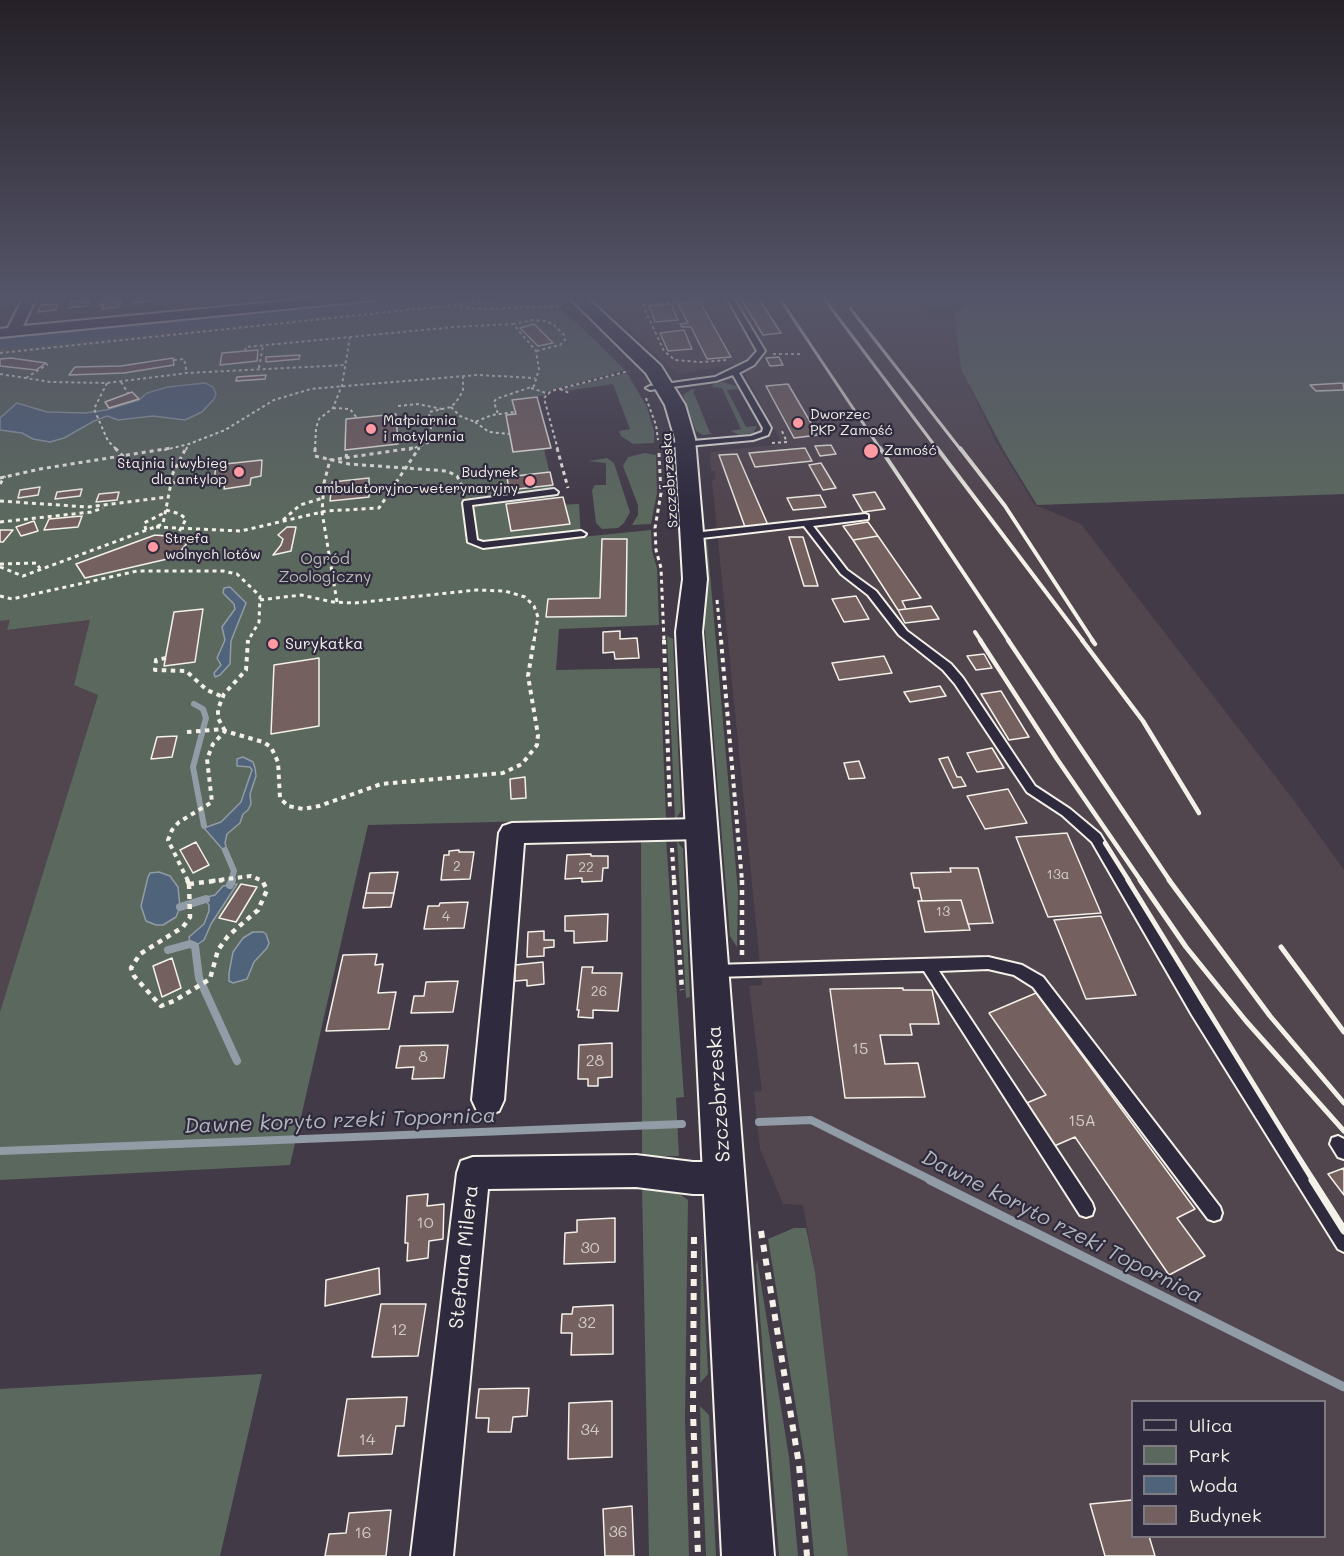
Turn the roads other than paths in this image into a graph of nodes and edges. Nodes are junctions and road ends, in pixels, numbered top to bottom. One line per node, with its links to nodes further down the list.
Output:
1 (635, 369): 5 (street, Szczebrzeska)
2 (644, 369): 5 (street, Szczebrzeska)
3 (741, 369): 4 (lane)
4 (735, 372): 5 (lane); 6 (lane)
5 (648, 386): 6 (street, Szczebrzeska)
6 (677, 445): 11 (street, Szczebrzeska); 12 (street, Szczebrzeska)
7 (554, 492): 10 (lane)
8 (865, 517): 9 (lane)
9 (807, 524): 11 (lane); 20 (lane)
10 (581, 534)
11 (693, 536): 12 (street, Szczebrzeska)
12 (689, 632): 13 (street, Szczebrzeska)
13 (686, 825): 15 (street, Szczebrzeska); 16 (street)
14 (927, 964): 15 (lane); 18 (lane); 19 (lane)
15 (726, 971): 17 (street, Szczebrzeska)
16 (488, 1100)
17 (725, 1178): 21 (street, Stefana Milera); 22 (street, Szczebrzeska)
18 (1086, 1209)
19 (1215, 1213)
20 (1344, 1243)
21 (432, 1556)
22 (748, 1556)

